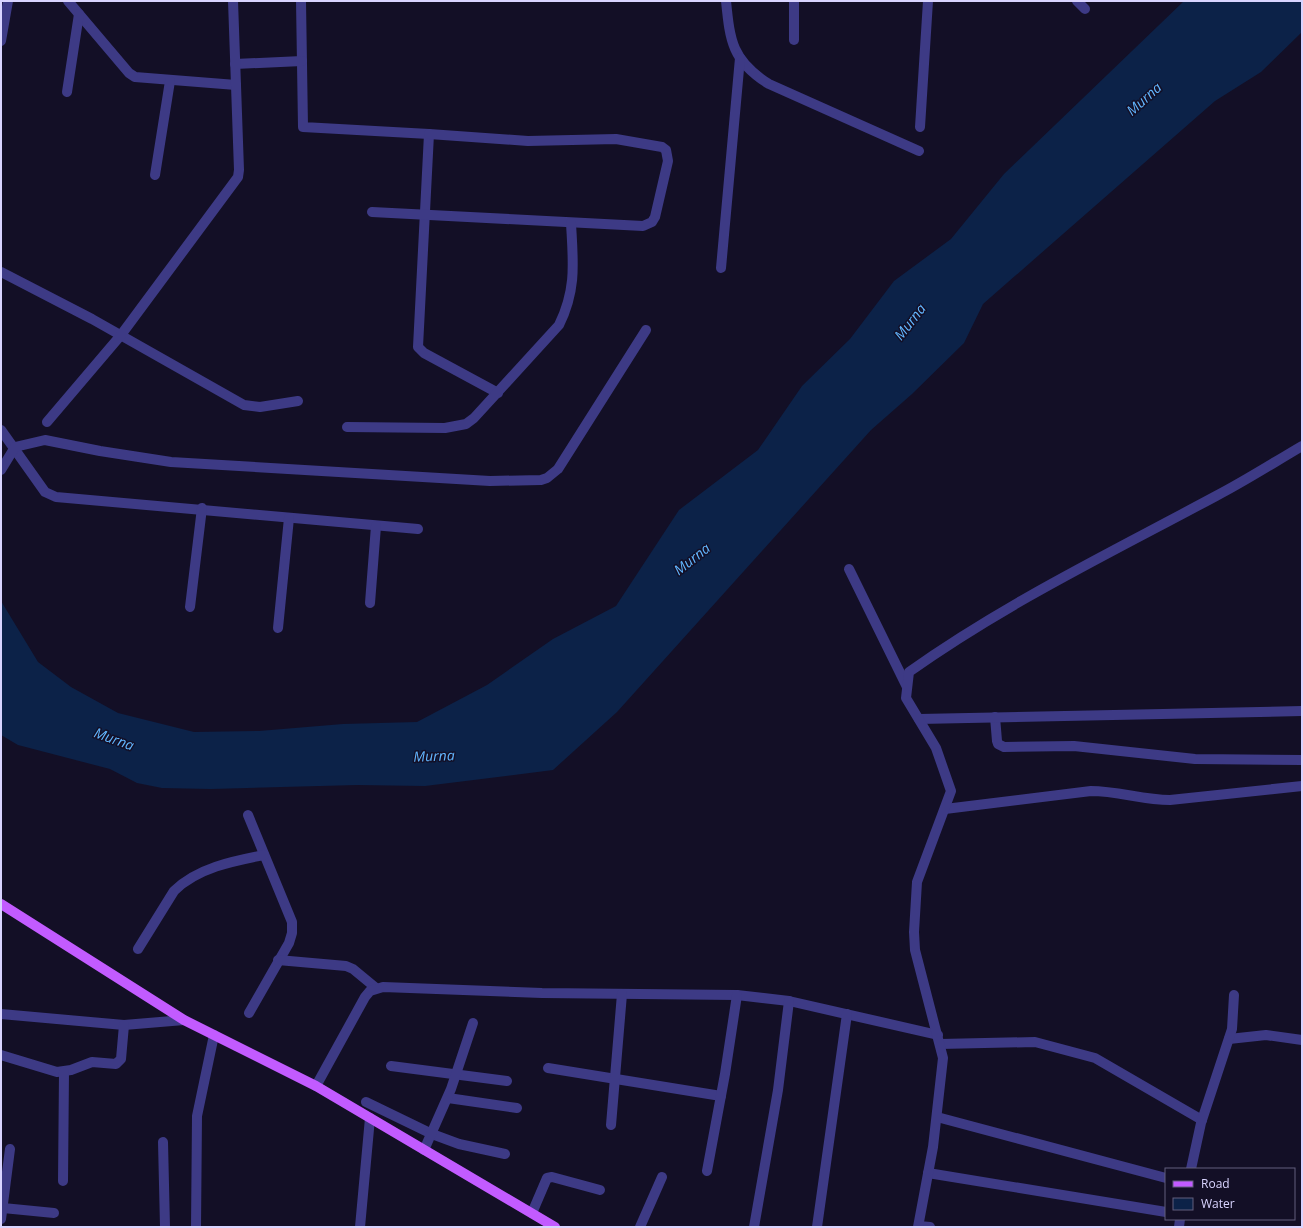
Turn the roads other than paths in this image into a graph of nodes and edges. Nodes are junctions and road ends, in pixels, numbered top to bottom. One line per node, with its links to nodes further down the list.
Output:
1 (8, 1): 12 (street)
2 (68, 1): 10 (street)
3 (233, 1): 15 (street)
4 (301, 1): 14 (street)
5 (726, 1): 13 (street)
6 (794, 1): 11 (street)
7 (928, 1): 19 (street)
8 (1077, 1): 9 (street)
9 (1085, 9)
10 (80, 14): 16 (street); 18 (street)
11 (794, 40)
12 (1, 41)
13 (740, 58): 21 (street); 26 (street)
14 (302, 61): 15 (street); 20 (street)
15 (235, 64): 17 (street)
16 (170, 80): 17 (street); 22 (street)
17 (236, 85): 29 (street)
18 (67, 92)
19 (920, 127)
20 (429, 134): 24 (street); 25 (street)
21 (919, 151)
22 (155, 175)
23 (372, 212): 24 (street)
24 (425, 216): 25 (street); 30 (street)
25 (571, 223): 30 (street)
26 (721, 268)
27 (1, 272): 29 (street)
28 (646, 330): 36 (street)
29 (121, 335): 31 (street); 32 (street)
30 (498, 393): 33 (street)
31 (298, 401)
32 (47, 422)
33 (347, 427)
34 (1, 430): 36 (street)
35 (1302, 446): 46 (street)
36 (15, 447): 37 (street); 38 (street)
37 (1, 470)
38 (202, 508): 39 (street); 44 (street)
39 (290, 518): 40 (street); 45 (street)
40 (376, 526): 41 (street); 43 (street)
41 (418, 529)
42 (849, 569): 46 (street)
43 (370, 603)
44 (190, 607)
45 (278, 628)
46 (908, 687): 49 (street)
47 (1302, 711): 48 (street)
48 (995, 717): 49 (street); 50 (street)
49 (919, 719): 52 (street)
50 (1302, 760)
51 (1302, 786): 52 (street)
52 (945, 809): 71 (street)
53 (248, 815): 54 (street)
54 (264, 855): 56 (street); 57 (street)
55 (1, 904): 66 (main road)
56 (138, 949)
57 (278, 960): 58 (street); 63 (street)
58 (376, 988): 59 (street); 80 (street)
59 (622, 994): 60 (street); 78 (street)
60 (737, 995): 62 (street); 81 (street)
61 (1234, 995): 70 (street)
62 (789, 1001): 65 (street); 112 (street)
63 (249, 1013)
64 (1, 1014): 68 (street)
65 (847, 1014): 71 (street); 113 (street)
66 (184, 1020): 68 (street); 69 (main road)
67 (473, 1023): 77 (street)
68 (124, 1025): 76 (street)
69 (214, 1035): 80 (main road); 108 (street)
70 (1229, 1039): 72 (street); 87 (street)
71 (939, 1040): 85 (street); 87 (street)
72 (1302, 1040)
73 (1, 1055): 76 (street)
74 (391, 1066): 77 (street)
75 (548, 1068): 78 (street)
76 (64, 1072): 99 (street)
77 (456, 1075): 79 (street); 82 (street)
78 (614, 1078): 81 (street); 88 (street)
79 (507, 1082)
80 (316, 1086): 86 (main road)
81 (721, 1096): 95 (street)
82 (448, 1098): 84 (street); 89 (street)
83 (366, 1102): 89 (street)
84 (517, 1108)
85 (936, 1117): 96 (street); 98 (street)
86 (370, 1118): 92 (main road); 109 (street)
87 (1202, 1120): 94 (street)
88 (611, 1125)
89 (432, 1134): 92 (street); 93 (street)
90 (163, 1142): 107 (street)
91 (10, 1149): 101 (street)
92 (424, 1150): 104 (main road)
93 (504, 1154)
94 (1191, 1168)
95 (707, 1171)
96 (928, 1173): 102 (street); 106 (street)
97 (662, 1177): 111 (street)
98 (1165, 1178)
99 (63, 1181)
100 (600, 1190): 104 (street)
101 (3, 1208): 103 (street); 105 (street)
102 (1165, 1212)
103 (54, 1213)
104 (532, 1213): 110 (main road)
105 (1, 1220)
106 (919, 1226): 114 (street)
107 (165, 1227)
108 (196, 1227)
109 (360, 1227)
110 (555, 1227)
111 (640, 1227)
112 (754, 1227)
113 (817, 1227)
114 (930, 1227)

